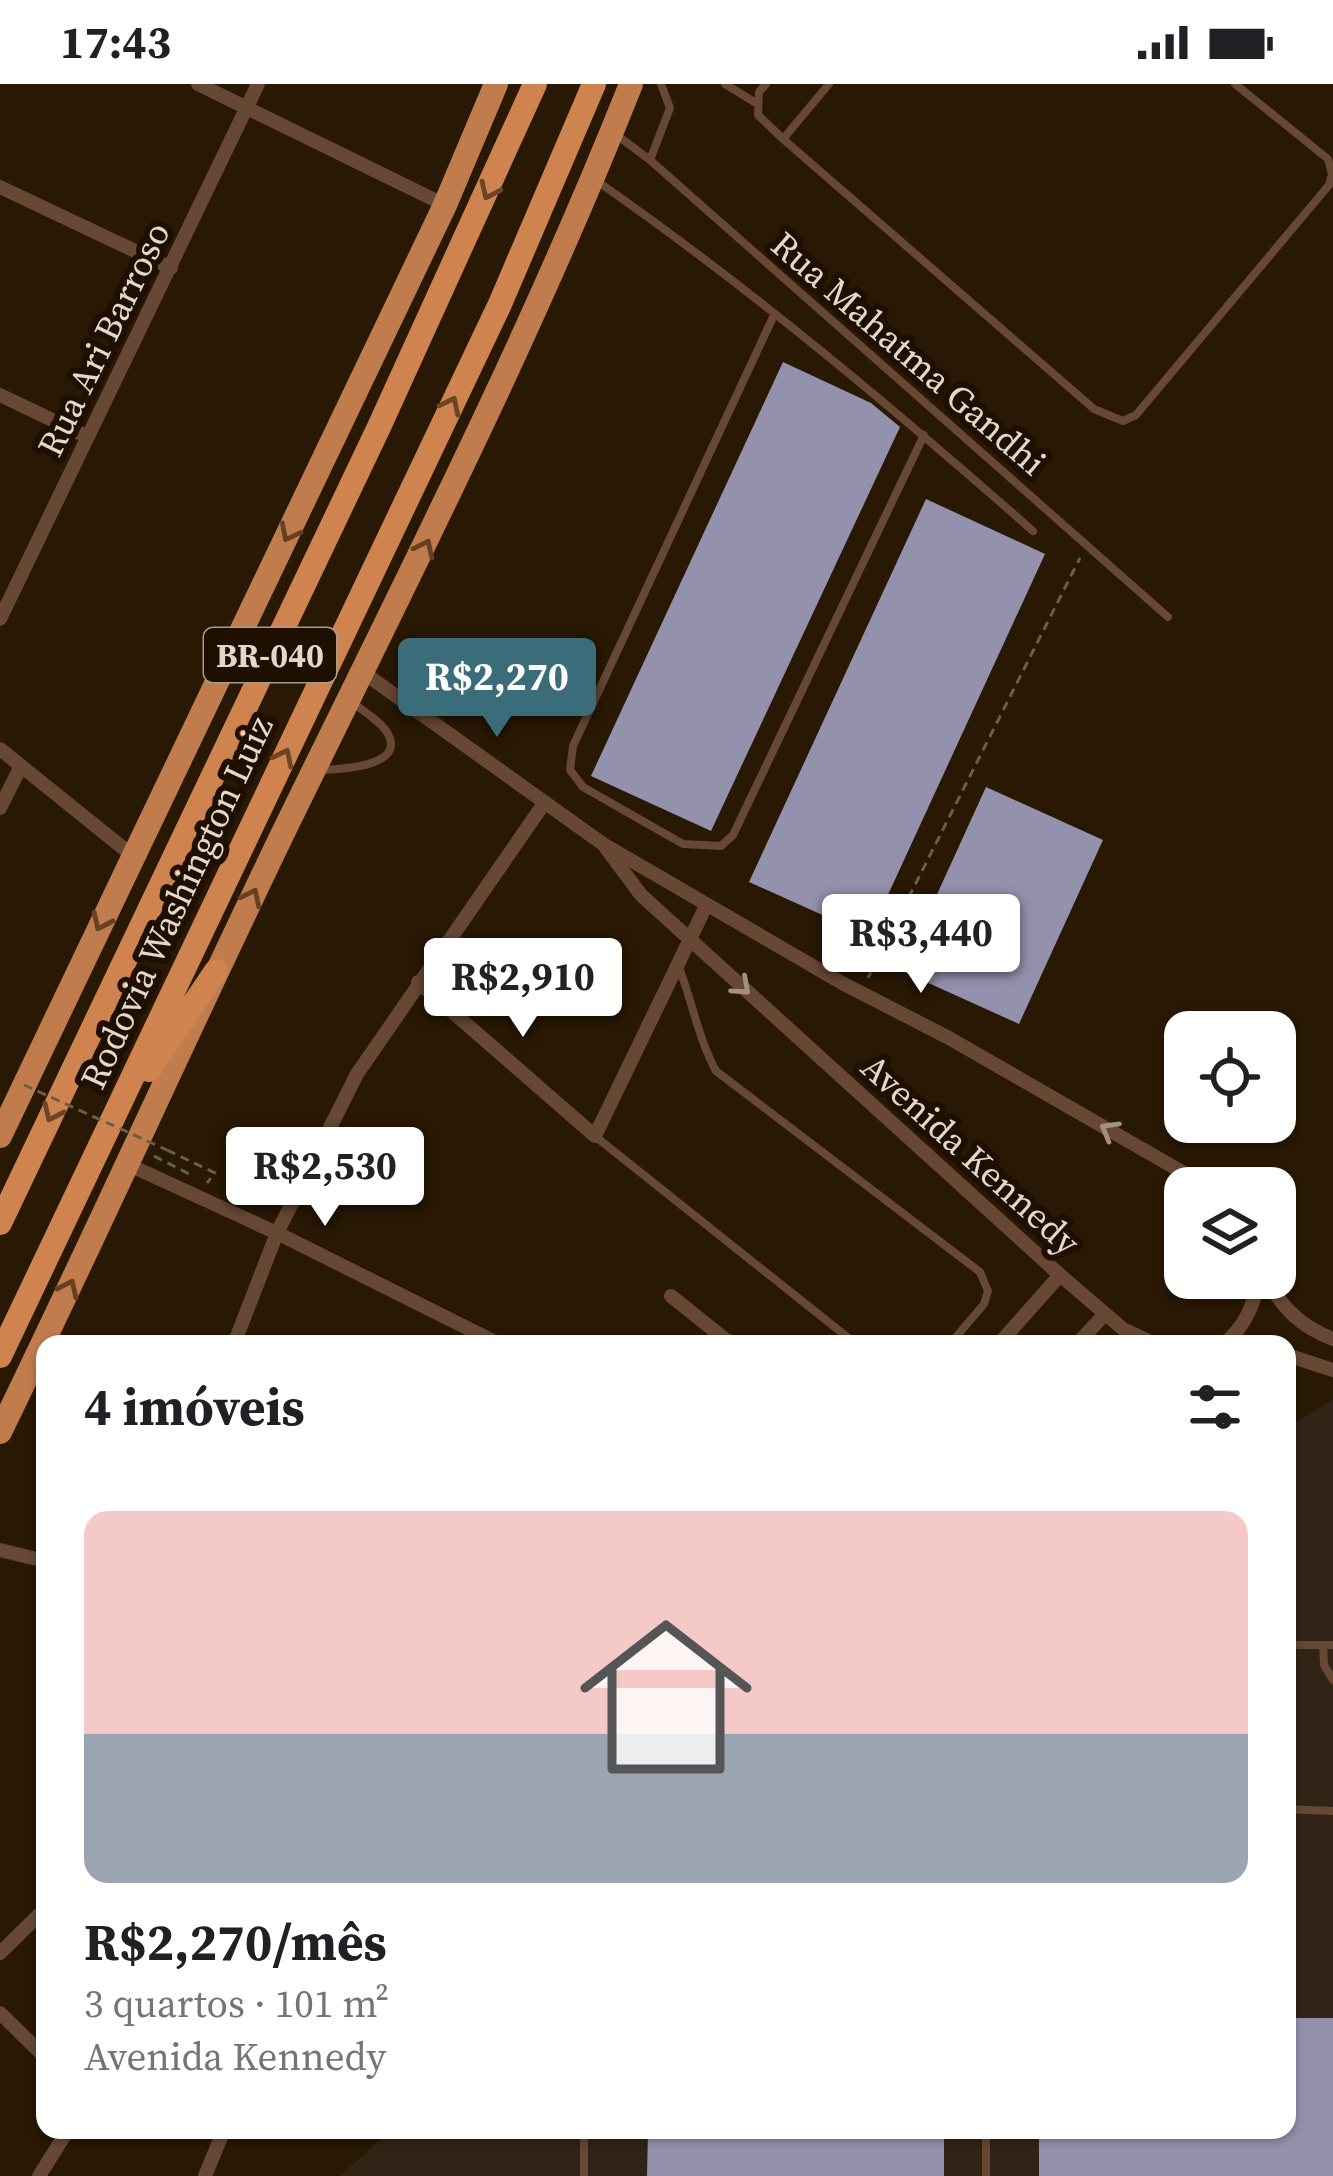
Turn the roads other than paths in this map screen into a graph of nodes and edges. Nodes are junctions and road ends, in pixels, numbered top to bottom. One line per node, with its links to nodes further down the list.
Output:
1 (198, 84): 13 (street)
2 (258, 84): 13 (street, Rua Ari Barroso)
3 (496, 84): 19 (highway)
4 (535, 84): 49 (highway, Rodovia Washington Luiz / BR-040, one-way to 49)
5 (593, 84): 44 (highway, Rodovia Washington Luiz / BR-040, one-way to 5)
6 (631, 84): 14 (highway)
7 (662, 84): 16 (lane)
8 (725, 84): 12 (lane)
9 (766, 84): 12 (lane)
10 (830, 84): 15 (lane)
11 (1235, 84): 15 (lane)
12 (756, 103): 15 (lane)
13 (249, 107): 19 (street); 20 (street, Rua Ari Barroso)
14 (612, 131): 16 (lane, Rua Mahatma Gandhi); 17 (highway)
15 (783, 139)
16 (650, 160): 27 (lane, Rua Mahatma Gandhi)
17 (593, 178): 21 (lane); 29 (highway, one-way to 17)
18 (0, 188): 20 (street)
19 (445, 205): 37 (highway, one-way to 37)
20 (171, 268): 24 (street, Rua Ari Barroso)
21 (774, 315): 23 (lane); 23 (lane)
22 (0, 395): 24 (street)
23 (924, 435): 25 (lane)
24 (88, 437): 26 (street, Rua Ari Barroso)
25 (1033, 532)
26 (4, 601): 28 (street, Rua Ari Barroso)
27 (1168, 617)
28 (0, 620)
29 (364, 674): 30 (highway); 34 (street, Avenida Kennedy)
30 (351, 701): 33 (highway); 33 (lane)
31 (0, 749): 32 (street)
32 (21, 766): 35 (street); 37 (street)
33 (314, 771): 41 (highway, one-way to 33)
34 (545, 802): 36 (street, Avenida Kennedy); 42 (street)
35 (0, 808)
36 (603, 844): 38 (street, Avenida Kennedy); 39 (street, Avenida Kennedy)
37 (133, 856): 43 (highway, one-way to 43)
38 (706, 906): 39 (street); 48 (street, Avenida Kennedy, one-way to 38)
39 (688, 938): 40 (street); 51 (street, Avenida Kennedy, one-way to 51)
40 (676, 962): 46 (street); 63 (lane)
41 (216, 971): 44 (highway); 47 (highway)
42 (418, 982): 46 (street); 50 (street)
43 (7, 1106): 45 (highway)
44 (107, 1132): 69 (highway, Rodovia Washington Luiz / BR-040)
45 (0, 1136)
46 (595, 1136): 62 (lane)
47 (131, 1156): 50 (street); 57 (highway, one-way to 47)
48 (1173, 1167)
49 (0, 1223)
50 (277, 1234): 56 (street); 58 (street)
51 (1060, 1275): 55 (street, Avenida Kennedy); 64 (street)
52 (671, 1296): 61 (street)
53 (1256, 1299): 67 (street)
54 (1278, 1299): 68 (street)
55 (1105, 1314): 65 (street); 66 (street, Avenida Kennedy)
56 (470, 1329): 59 (street); 60 (street)
57 (46, 1335)
58 (238, 1335)
59 (467, 1335)
60 (482, 1335)
61 (720, 1335)
62 (845, 1335)
63 (957, 1335)
64 (1008, 1335)
65 (1085, 1335)
66 (1136, 1335)
67 (1234, 1335)
68 (1333, 1339)
69 (0, 1356)
70 (36, 1356): 73 (highway, one-way to 70)
71 (1296, 1358): 72 (street)
72 (1333, 1370)
73 (0, 1432)
74 (0, 1550): 75 (street)
75 (36, 1559)
76 (1328, 1645): 77 (lane); 78 (lane)
77 (1296, 1646)
78 (1333, 1680)
79 (1296, 1809): 80 (lane)
80 (1333, 1811)
81 (36, 1918): 82 (street)
82 (0, 1953)
83 (0, 2013): 84 (street)
84 (36, 2048)
85 (62, 2139): 89 (street)
86 (220, 2139): 90 (street)
87 (584, 2139): 91 (lane)
88 (986, 2139): 92 (lane)
89 (39, 2176)
90 (205, 2176)
91 (584, 2176)
92 (986, 2176)

